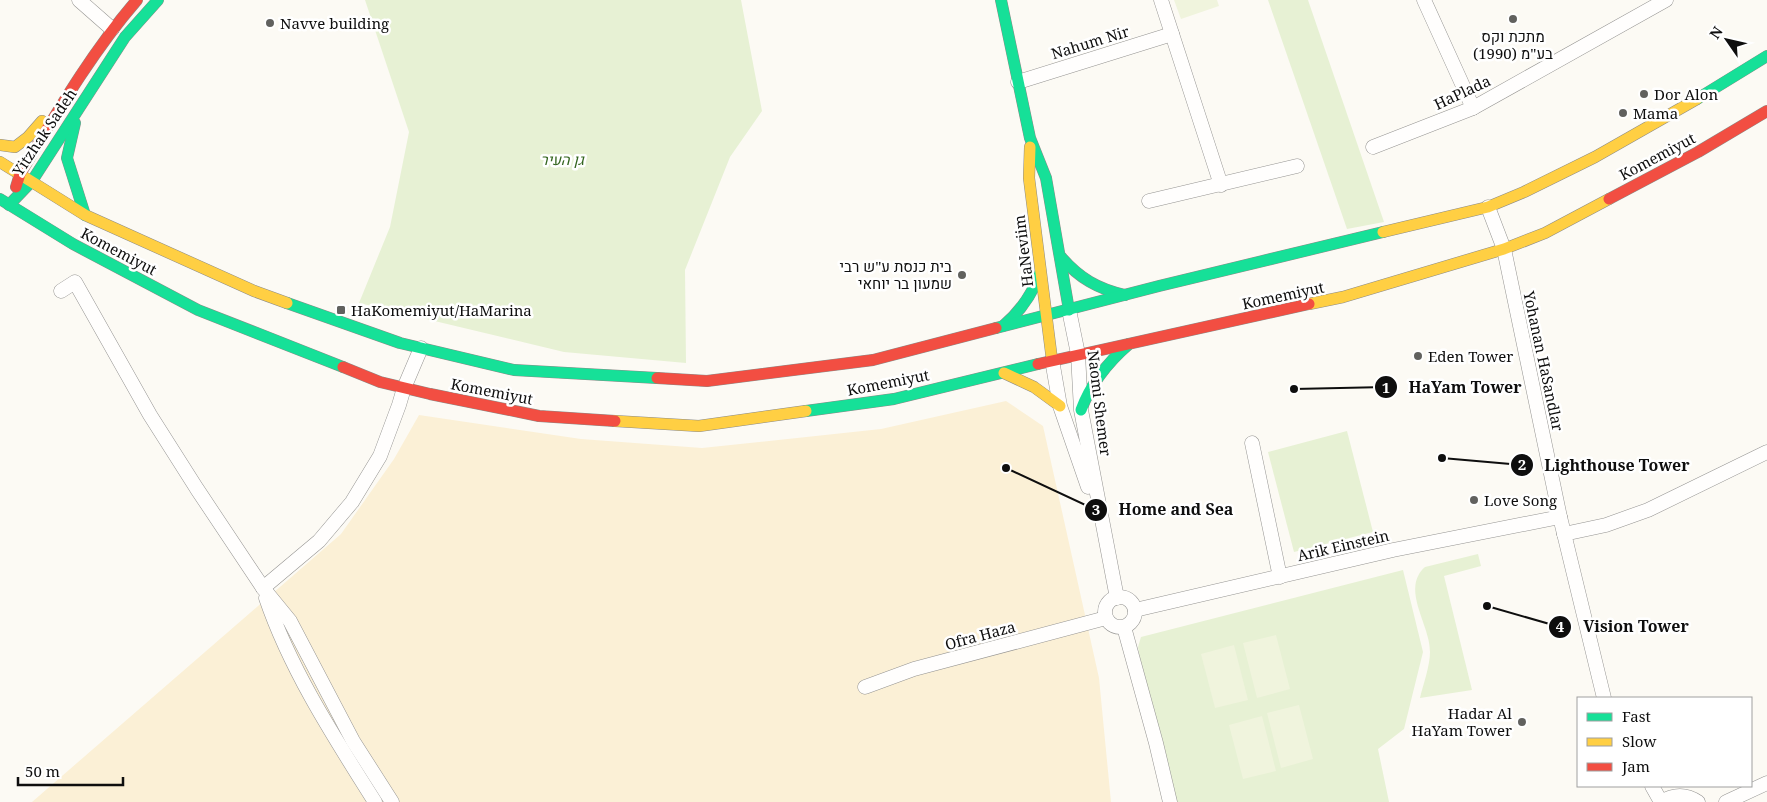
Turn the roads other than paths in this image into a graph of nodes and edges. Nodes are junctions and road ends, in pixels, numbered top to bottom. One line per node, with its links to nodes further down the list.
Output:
1 (80, 0): 9 (street)
2 (137, 0): 9 (main road, Yitzhak Sadeh)
3 (158, 0): 14 (main road, Yitzhak Sadeh)
4 (1001, 0): 12 (main road, HaNeviim)
5 (1160, 0): 10 (street)
6 (1424, 0): 15 (street)
7 (1666, 0): 8 (street, HaPlada)
8 (1645, 5): 15 (street, HaPlada)
9 (112, 28): 13 (main road, Yitzhak Sadeh)
10 (1172, 34): 12 (street, Nahum Nir); 24 (street)
11 (1767, 56): 27 (main road, Komemiyut)
12 (1018, 82): 17 (main road, HaNeviim)
13 (73, 86): 18 (main road); 22 (main road, Yitzhak Sadeh)
14 (78, 108): 23 (main road, Yitzhak Sadeh); 28 (main road)
15 (1473, 108): 19 (street, HaPlada)
16 (1767, 111): 29 (main road, Komemiyut)
17 (1030, 138): 30 (main road, HaNeviim); 31 (main road, HaNeviim)
18 (0, 145)
19 (1373, 147)
20 (0, 162): 22 (main road, Komemiyut)
21 (1298, 166): 24 (street)
22 (20, 174): 23 (main road, Komemiyut); 26 (main road, Yitzhak Sadeh)
23 (32, 181): 26 (main road, Yitzhak Sadeh); 28 (main road, Komemiyut)
24 (1221, 185): 25 (street)
25 (1149, 201)
26 (5, 202): 42 (main road, Komemiyut)
27 (1488, 207): 29 (street, Yohanan HaSandlar); 33 (main road, Komemiyut)
28 (85, 215): 38 (main road, Komemiyut)
29 (1504, 250): 37 (main road, Komemiyut); 47 (street, Yohanan HaSandlar)
30 (1061, 257): 33 (main road); 34 (main road, HaNeviim)
31 (1040, 271): 35 (main road, HaNeviim); 36 (main road)
32 (61, 291): 51 (street)
33 (1125, 295): 34 (main road, Komemiyut)
34 (1069, 310): 35 (main road, Komemiyut); 39 (street, Naomi Shemer)
35 (1046, 316): 36 (main road, Komemiyut); 40 (main road, HaNeviim)
36 (1003, 327): 38 (main road, Komemiyut)
37 (1131, 342): 39 (main road, Komemiyut); 44 (main road)
38 (421, 348): 42 (street)
39 (1078, 354): 40 (main road, Komemiyut); 44 (street, Naomi Shemer)
40 (1052, 360): 41 (main road, Komemiyut); 43 (street, Naomi Shemer)
41 (1004, 372): 42 (main road, Komemiyut); 43 (main road)
42 (404, 388): 51 (street)
43 (1060, 406): 48 (street, Naomi Shemer)
44 (1082, 410): 48 (street, Naomi Shemer)
45 (1252, 443): 50 (street)
46 (1767, 452): 49 (street)
47 (1560, 517): 49 (street, Yohanan HaSandlar); 50 (street, Arik Einstein)
48 (1103, 530): 52 (street, Naomi Shemer)
49 (1564, 534): 57 (street, Yohanan HaSandlar)
50 (1280, 576): 53 (street, Arik Einstein)
51 (263, 588): 60 (street); 61 (street)
52 (1117, 598): 53 (street); 54 (street)
53 (1135, 610): 55 (street)
54 (1106, 618): 55 (street); 56 (street, Ofra Haza)
55 (1124, 627): 62 (street)
56 (865, 687)
57 (1604, 697)
58 (1767, 783): 65 (street)
59 (1653, 787): 63 (street)
60 (374, 802)
61 (392, 802)
62 (1170, 802)
63 (1661, 802): 64 (street)
64 (1698, 802)
65 (1726, 802)

